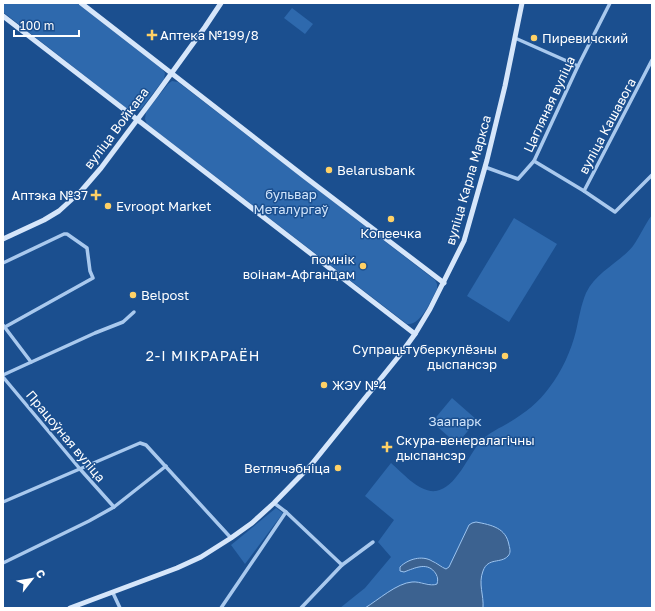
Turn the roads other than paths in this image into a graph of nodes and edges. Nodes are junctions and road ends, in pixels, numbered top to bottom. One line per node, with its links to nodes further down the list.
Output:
1 (81, 3): 9 (main road)
2 (221, 3): 9 (main road, вуліца Войкава)
3 (522, 3): 6 (main road, вуліца Карла Маркса)
4 (610, 3): 8 (street, Цагляная вуліца)
5 (3, 16): 10 (main road)
6 (515, 38): 8 (street); 12 (main road, вуліца Карла Маркса)
7 (652, 60): 14 (street, вуліца Кашавога)
8 (578, 66): 11 (street, Цагляная вуліца)
9 (171, 73): 10 (main road, вуліца Войкава); 17 (main road)
10 (137, 119): 15 (main road, вуліца Войкава); 20 (main road)
11 (534, 161): 12 (street, Цагляная вуліца); 14 (street, вуліца Кашавога)
12 (485, 167): 17 (main road, вуліца Карла Маркса)
13 (652, 175): 14 (street)
14 (584, 191)
15 (3, 239)
16 (3, 263): 19 (street)
17 (444, 283): 20 (main road, вуліца Карла Маркса)
18 (134, 312): 21 (street)
19 (4, 326): 21 (street)
20 (415, 334): 26 (main road, вуліца Карла Маркса)
21 (31, 362): 22 (street)
22 (3, 376): 24 (street, Працоўная вуліца)
23 (166, 466): 24 (street); 27 (street); 29 (street)
24 (80, 469): 25 (street); 27 (street, Працоўная вуліца)
25 (3, 502)
26 (274, 503): 28 (street); 29 (main road, вуліца Карла Маркса)
27 (114, 507): 31 (street)
28 (286, 512): 32 (street); 36 (street)
29 (231, 538): 33 (main road, вуліца Карла Маркса)
30 (373, 542): 32 (street)
31 (3, 563)
32 (342, 565): 37 (street)
33 (113, 593): 34 (main road, вуліца Карла Маркса); 35 (street)
34 (70, 608)
35 (120, 608)
36 (221, 608)
37 (301, 608)

